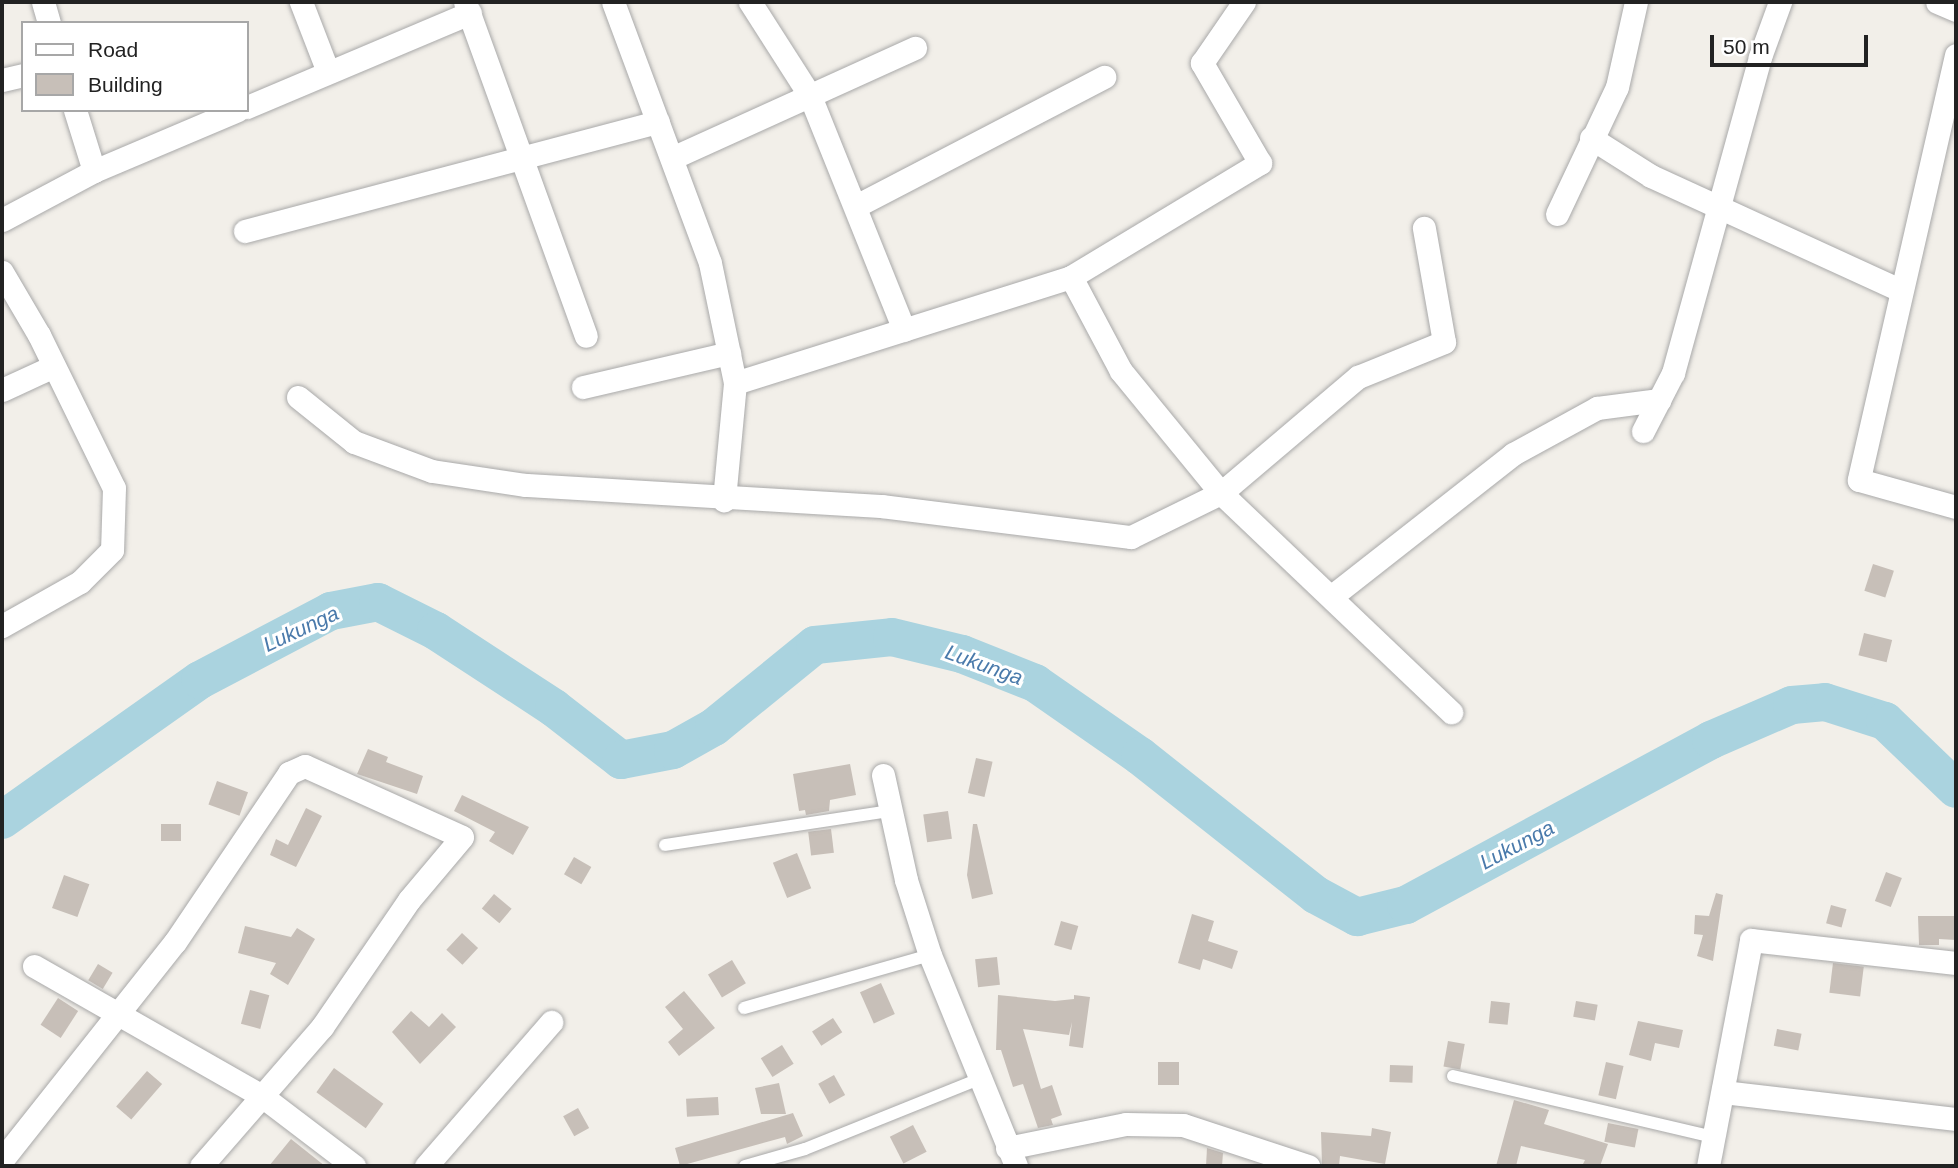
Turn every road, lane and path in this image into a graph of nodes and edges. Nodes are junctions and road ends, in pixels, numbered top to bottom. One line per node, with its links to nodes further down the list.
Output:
1 (43, 2): 11 (street)
2 (301, 2): 14 (street)
3 (613, 2): 22 (street)
4 (750, 2): 18 (street)
5 (1244, 2): 34 (street)
6 (1636, 2): 23 (street)
7 (1780, 2): 28 (street)
8 (1937, 2): 10 (street)
9 (468, 7): 14 (street); 24 (street)
10 (1956, 10)
11 (48, 21)
12 (915, 48): 18 (street)
13 (1956, 55): 35 (street)
14 (328, 72): 19 (street)
15 (21, 75): 17 (street)
16 (1104, 77): 27 (street)
17 (2, 80)
18 (810, 96): 25 (street); 27 (street)
19 (248, 107)
20 (76, 112): 26 (street)
21 (233, 112): 26 (street)
22 (658, 122): 24 (street); 25 (street)
23 (1591, 138): 28 (street); 29 (street)
24 (522, 156): 32 (street); 37 (street)
25 (672, 158): 38 (street)
26 (94, 171): 30 (street)
27 (856, 206): 36 (street)
28 (1717, 208): 35 (street); 44 (street)
29 (1557, 214)
30 (2, 220)
31 (1424, 228): 46 (street)
32 (245, 231)
33 (2, 271): 39 (street)
34 (1071, 278): 36 (street); 46 (street)
35 (1900, 290): 48 (street)
36 (904, 330): 40 (street)
37 (586, 336)
38 (729, 354): 40 (street); 41 (street)
39 (54, 366): 42 (street); 50 (street)
40 (735, 383): 47 (street)
41 (583, 387)
42 (2, 390)
43 (298, 397): 47 (street)
44 (1659, 400): 45 (street); 49 (street)
45 (1643, 431)
46 (1221, 492): 47 (street); 49 (street)
47 (724, 500)
48 (1956, 507)
49 (1332, 596): 51 (street)
50 (2, 626)
51 (1451, 712)
52 (883, 775): 53 (street)
53 (889, 811): 54 (lane); 55 (street)
54 (665, 845)
55 (930, 956): 58 (lane); 62 (street)
56 (1956, 962): 63 (street)
57 (34, 966): 59 (street)
58 (744, 1008)
59 (117, 1015): 64 (street); 64 (street); 68 (street)
60 (551, 1022): 71 (street)
61 (1453, 1076): 66 (lane)
62 (982, 1078): 67 (street); 72 (lane)
63 (1723, 1092): 65 (street); 66 (street)
64 (262, 1096): 69 (street); 70 (street)
65 (1956, 1119)
66 (1714, 1137): 74 (street)
67 (1012, 1157): 73 (street)
68 (2, 1160)
69 (201, 1166)
70 (354, 1166)
71 (426, 1166)
72 (745, 1166)
73 (1308, 1166)
74 (1708, 1166)

